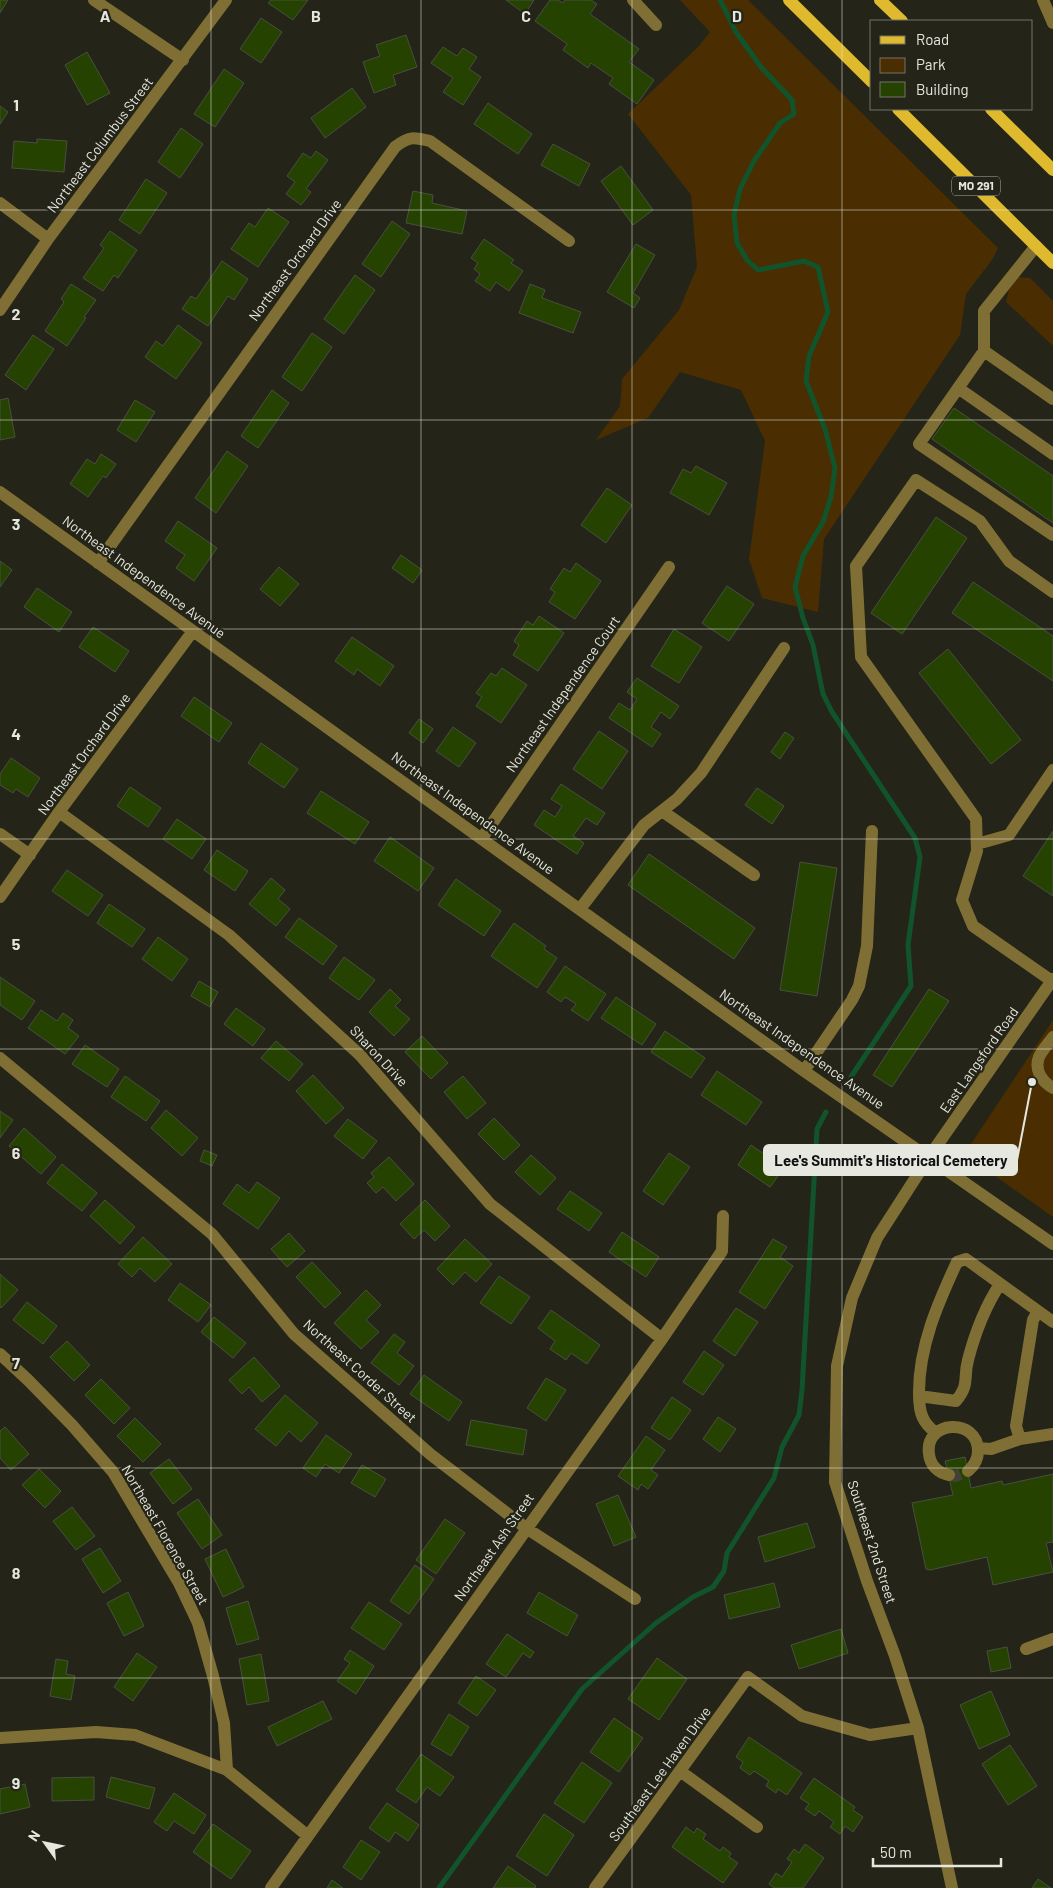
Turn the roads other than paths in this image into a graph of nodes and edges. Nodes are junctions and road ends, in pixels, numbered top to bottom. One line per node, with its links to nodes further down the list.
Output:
1 (94, 0): 10 (street)
2 (226, 0): 10 (street, Northeast Columbus Street)
3 (633, 0): 9 (street)
4 (789, 0): 11 (main road)
5 (880, 0): 7 (main road)
6 (1043, 0): 8 (street)
7 (901, 20)
8 (1053, 23)
9 (656, 25)
10 (183, 60): 16 (street, Northeast Columbus Street)
11 (870, 80)
12 (899, 110): 18 (main road, MO 291)
13 (992, 110): 14 (main road)
14 (1053, 170)
15 (0, 203): 16 (street)
16 (48, 239): 20 (street, Northeast Columbus Street)
17 (570, 241): 27 (street, Northeast Orchard Drive)
18 (1036, 246): 19 (main road, MO 291); 21 (street)
19 (1053, 263)
20 (0, 310)
21 (984, 350): 22 (street); 23 (street)
22 (958, 388): 24 (street); 26 (street)
23 (1053, 399)
24 (1053, 454)
25 (0, 492): 27 (street, Northeast Independence Avenue)
26 (1053, 536)
27 (98, 563): 30 (street, Northeast Independence Avenue)
28 (669, 567): 37 (street, Northeast Independence Court)
29 (1053, 592): 38 (street)
30 (193, 631): 34 (street, Northeast Orchard Drive); 37 (street, Northeast Independence Avenue)
31 (784, 648): 33 (street)
32 (1053, 770): 38 (street)
33 (662, 811): 40 (street); 42 (street)
34 (59, 812): 39 (street, Northeast Orchard Drive); 54 (street, Sharon Drive)
35 (872, 832): 46 (street)
36 (0, 834): 39 (street)
37 (482, 838): 42 (street, Northeast Independence Avenue)
38 (977, 844): 43 (street)
39 (30, 855): 41 (street, Northeast Orchard Drive)
40 (754, 875)
41 (0, 897)
42 (580, 909): 46 (street, Northeast Independence Avenue)
43 (1052, 980): 48 (street, East Langsford Road)
44 (1053, 1037): 47 (street)
45 (0, 1058): 63 (street, Northeast Corder Street)
46 (804, 1071): 48 (street, Northeast Independence Avenue)
47 (1053, 1088)
48 (929, 1157): 50 (street, Northeast Independence Avenue); 67 (street, Southeast 2nd Street)
49 (723, 1216): 54 (street, Northeast Ash Street)
50 (1053, 1244)
51 (1000, 1284): 52 (street); 56 (street); 56 (street)
52 (1038, 1311): 53 (street); 59 (street)
53 (1053, 1322)
54 (662, 1339): 63 (street, Northeast Ash Street)
55 (0, 1354): 69 (street, Northeast Florence Street)
56 (920, 1396): 57 (street)
57 (936, 1433): 60 (street); 62 (street)
58 (1053, 1434): 59 (street)
59 (1020, 1439): 60 (street)
60 (978, 1448): 61 (street)
61 (968, 1471)
62 (948, 1475)
63 (526, 1528): 64 (street, Northeast Corder Street); 72 (street, Northeast Ash Street)
64 (635, 1599)
65 (1053, 1639): 66 (street)
66 (1026, 1649)
67 (918, 1728): 70 (street, Southeast Lee Haven Drive); 75 (street, Southeast 2nd Street)
68 (0, 1738): 69 (street)
69 (227, 1770): 72 (street)
70 (680, 1771): 71 (street); 74 (street, Southeast Lee Haven Drive)
71 (757, 1827)
72 (308, 1836): 73 (street, Northeast Ash Street)
73 (271, 1888)
74 (595, 1888)
75 (952, 1888)

